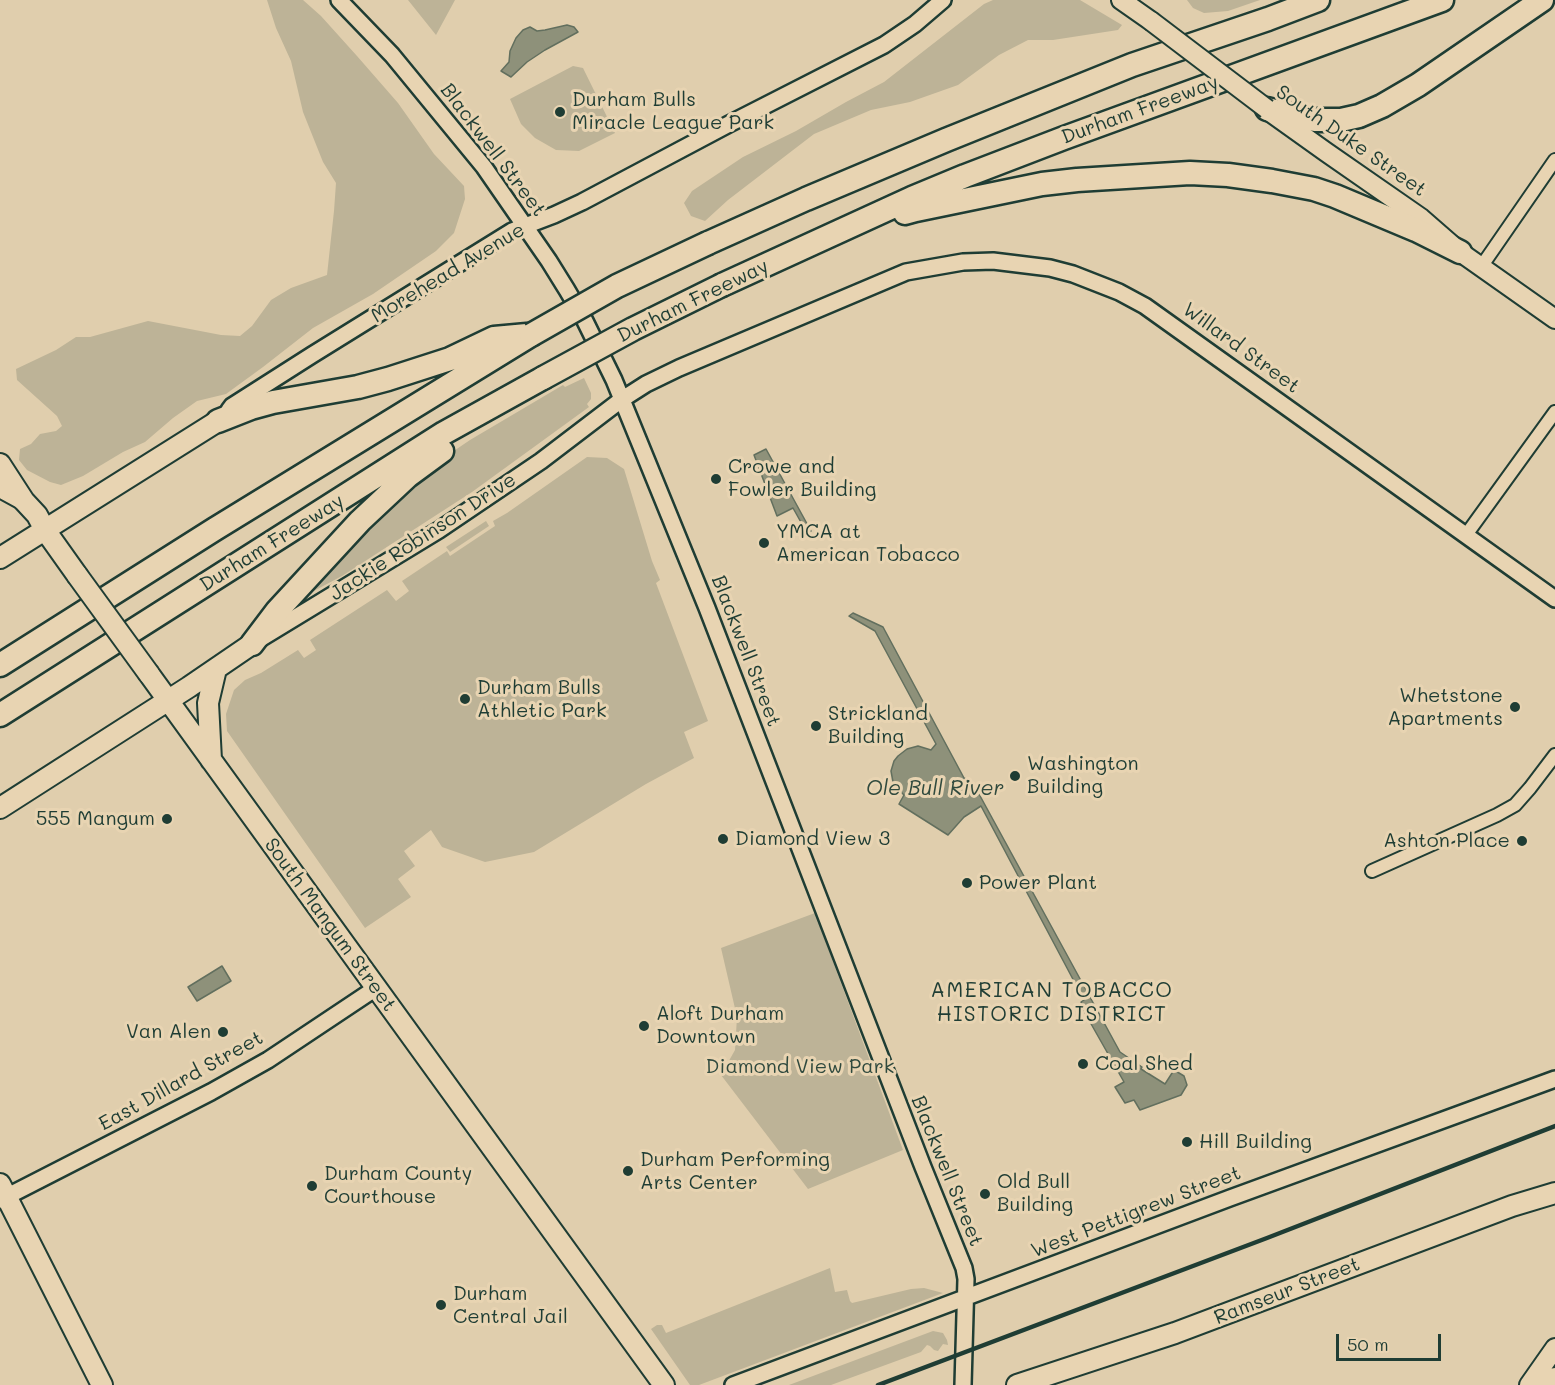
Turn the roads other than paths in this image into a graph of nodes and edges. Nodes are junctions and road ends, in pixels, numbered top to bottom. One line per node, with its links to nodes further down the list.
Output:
1 (339, 0): 11 (street, Blackwell Street)
2 (943, 0): 11 (street, Morehead Avenue)
3 (1121, 0): 9 (main road, South Duke Street, bridge)
4 (1282, 0): 8 (highway)
5 (1318, 0): 8 (highway, Durham Freeway)
6 (1442, 0): 12 (highway, Durham Freeway)
7 (1542, 0): 9 (highway)
8 (1132, 65): 17 (highway, Durham Freeway, bridge)
9 (1267, 109): 13 (main road, South Duke Street)
10 (1555, 160): 14 (street)
11 (524, 226): 18 (street, Blackwell Street); 21 (street, Morehead Avenue)
12 (820, 240): 13 (highway); 20 (highway, Durham Freeway, bridge)
13 (1460, 252): 14 (main road, South Duke Street)
14 (1481, 267): 16 (main road, South Duke Street)
15 (859, 291): 18 (street, Jackie Robinson Drive); 26 (street, Willard Street)
16 (1555, 319)
17 (531, 335): 21 (highway); 30 (highway, Durham Freeway)
18 (621, 400): 29 (street, Jackie Robinson Drive); 42 (street, Blackwell Street)
19 (1555, 412): 26 (street)
20 (477, 414): 29 (highway); 33 (highway, Durham Freeway)
21 (218, 421): 25 (main road, Morehead Avenue)
22 (0, 464): 24 (main road, South Mangum Street)
23 (0, 488): 24 (main road)
24 (24, 501): 25 (main road, South Mangum Street)
25 (45, 530): 27 (main road, Morehead Avenue); 32 (main road, South Mangum Street, bridge)
26 (1466, 535): 28 (street, Willard Street)
27 (0, 558)
28 (1555, 599)
29 (252, 644): 31 (main road, Jackie Robinson Drive)
30 (0, 665)
31 (216, 669): 32 (main road, Jackie Robinson Drive); 35 (main road)
32 (168, 700): 35 (main road, South Mangum Street); 36 (main road, Jackie Robinson Drive)
33 (0, 715)
34 (1555, 756): 37 (street)
35 (211, 760): 38 (main road, South Mangum Street)
36 (0, 808)
37 (1372, 871)
38 (376, 988): 41 (street, East Dillard Street); 46 (main road, South Mangum Street)
39 (1555, 1079): 42 (street, West Pettigrew Street)
40 (1555, 1193): 49 (main road, Ramseur Street)
41 (2, 1194): 45 (main road)
42 (966, 1298): 47 (street, West Pettigrew Street); 48 (street, Blackwell Street)
43 (1555, 1348): 50 (main road)
44 (1555, 1377): 50 (main road)
45 (102, 1385)
46 (664, 1385)
47 (733, 1385)
48 (963, 1385)
49 (1017, 1385)
50 (1531, 1385)

